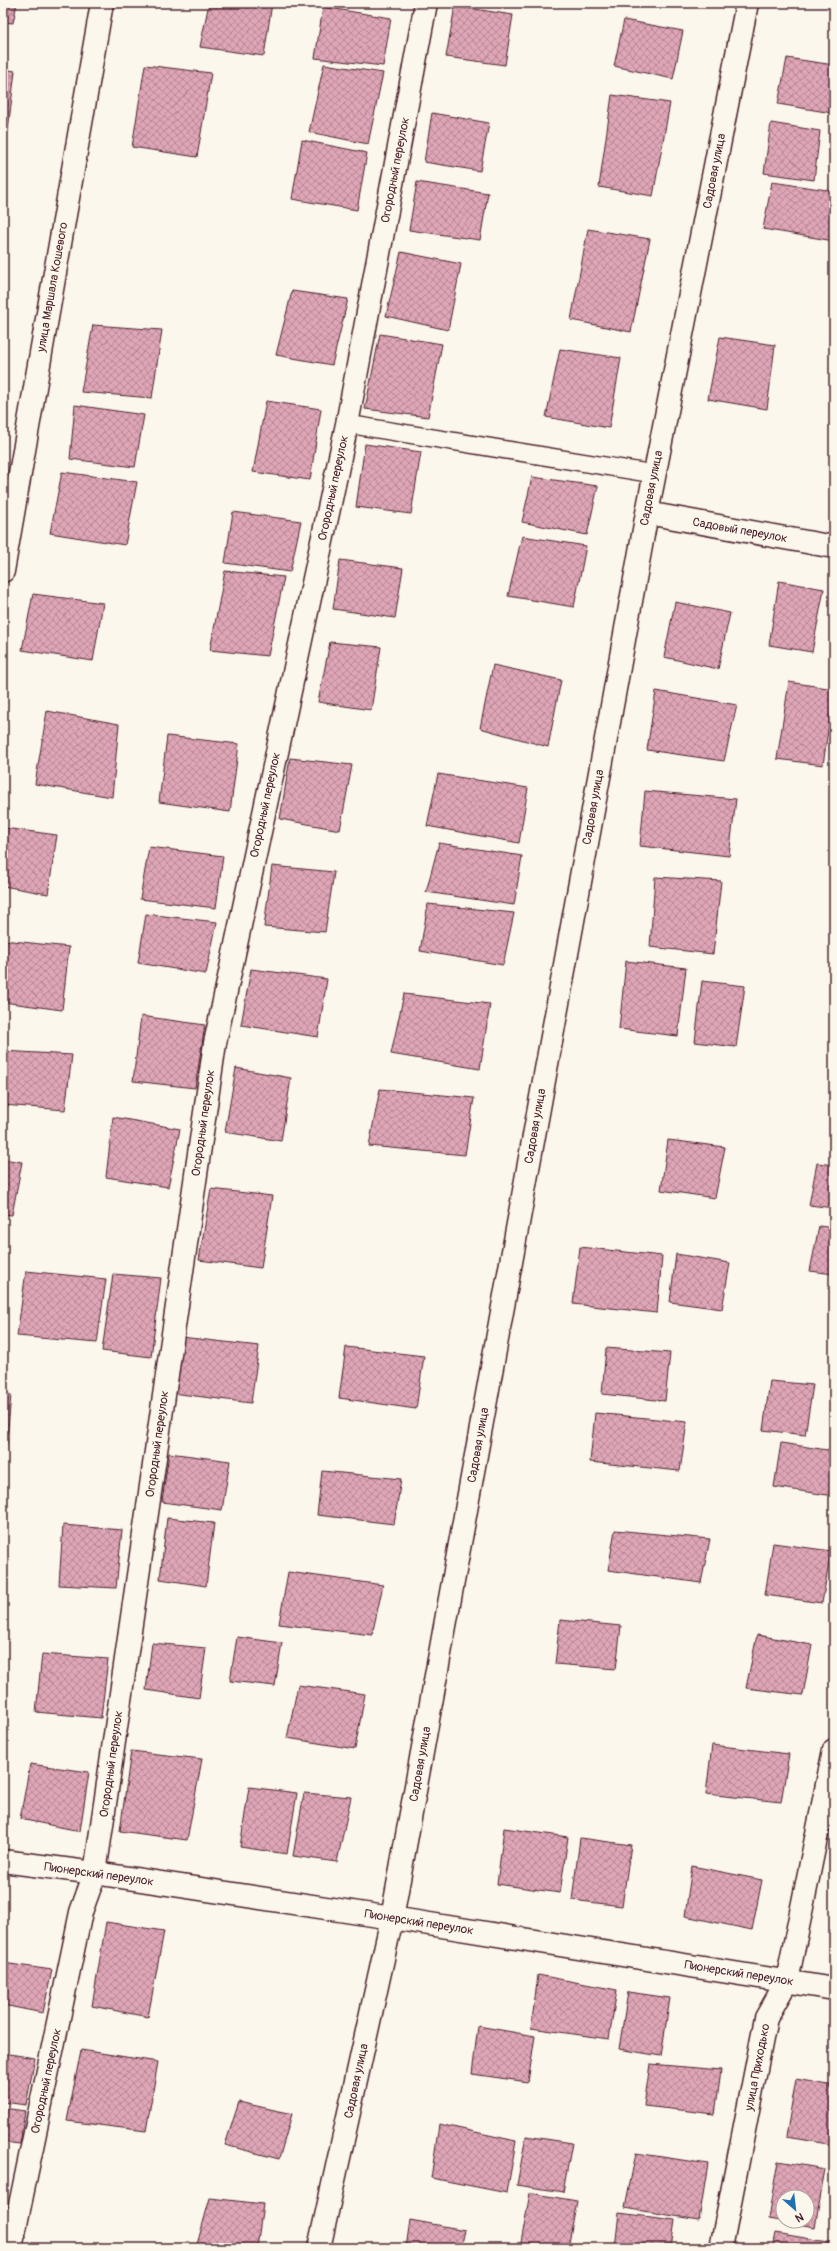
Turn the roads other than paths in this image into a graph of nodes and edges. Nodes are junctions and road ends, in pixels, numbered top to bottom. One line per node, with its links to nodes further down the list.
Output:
1 (102, 3): 8 (street, улица Маршала Кошевого)
2 (426, 3): 4 (street, Огородный переулок)
3 (747, 3): 5 (street, Садовая улица)
4 (347, 424): 5 (lane); 11 (street, Огородный переулок)
5 (654, 474): 6 (street, Садовая улица)
6 (647, 513): 7 (street, Садовый переулок); 12 (street, Садовая улица)
7 (834, 547)
8 (3, 571)
9 (834, 1750): 13 (street, улица Приходько)
10 (3, 1861): 11 (street, Пионерский переулок)
11 (95, 1873): 12 (street, Пионерский переулок); 15 (street, Огородный переулок)
12 (392, 1918): 13 (street, Пионерский переулок); 16 (street, Садовая улица)
13 (787, 1981): 14 (street, Пионерский переулок); 17 (street, улица Приходько)
14 (834, 1989)
15 (11, 2248)
16 (319, 2248)
17 (721, 2248)

